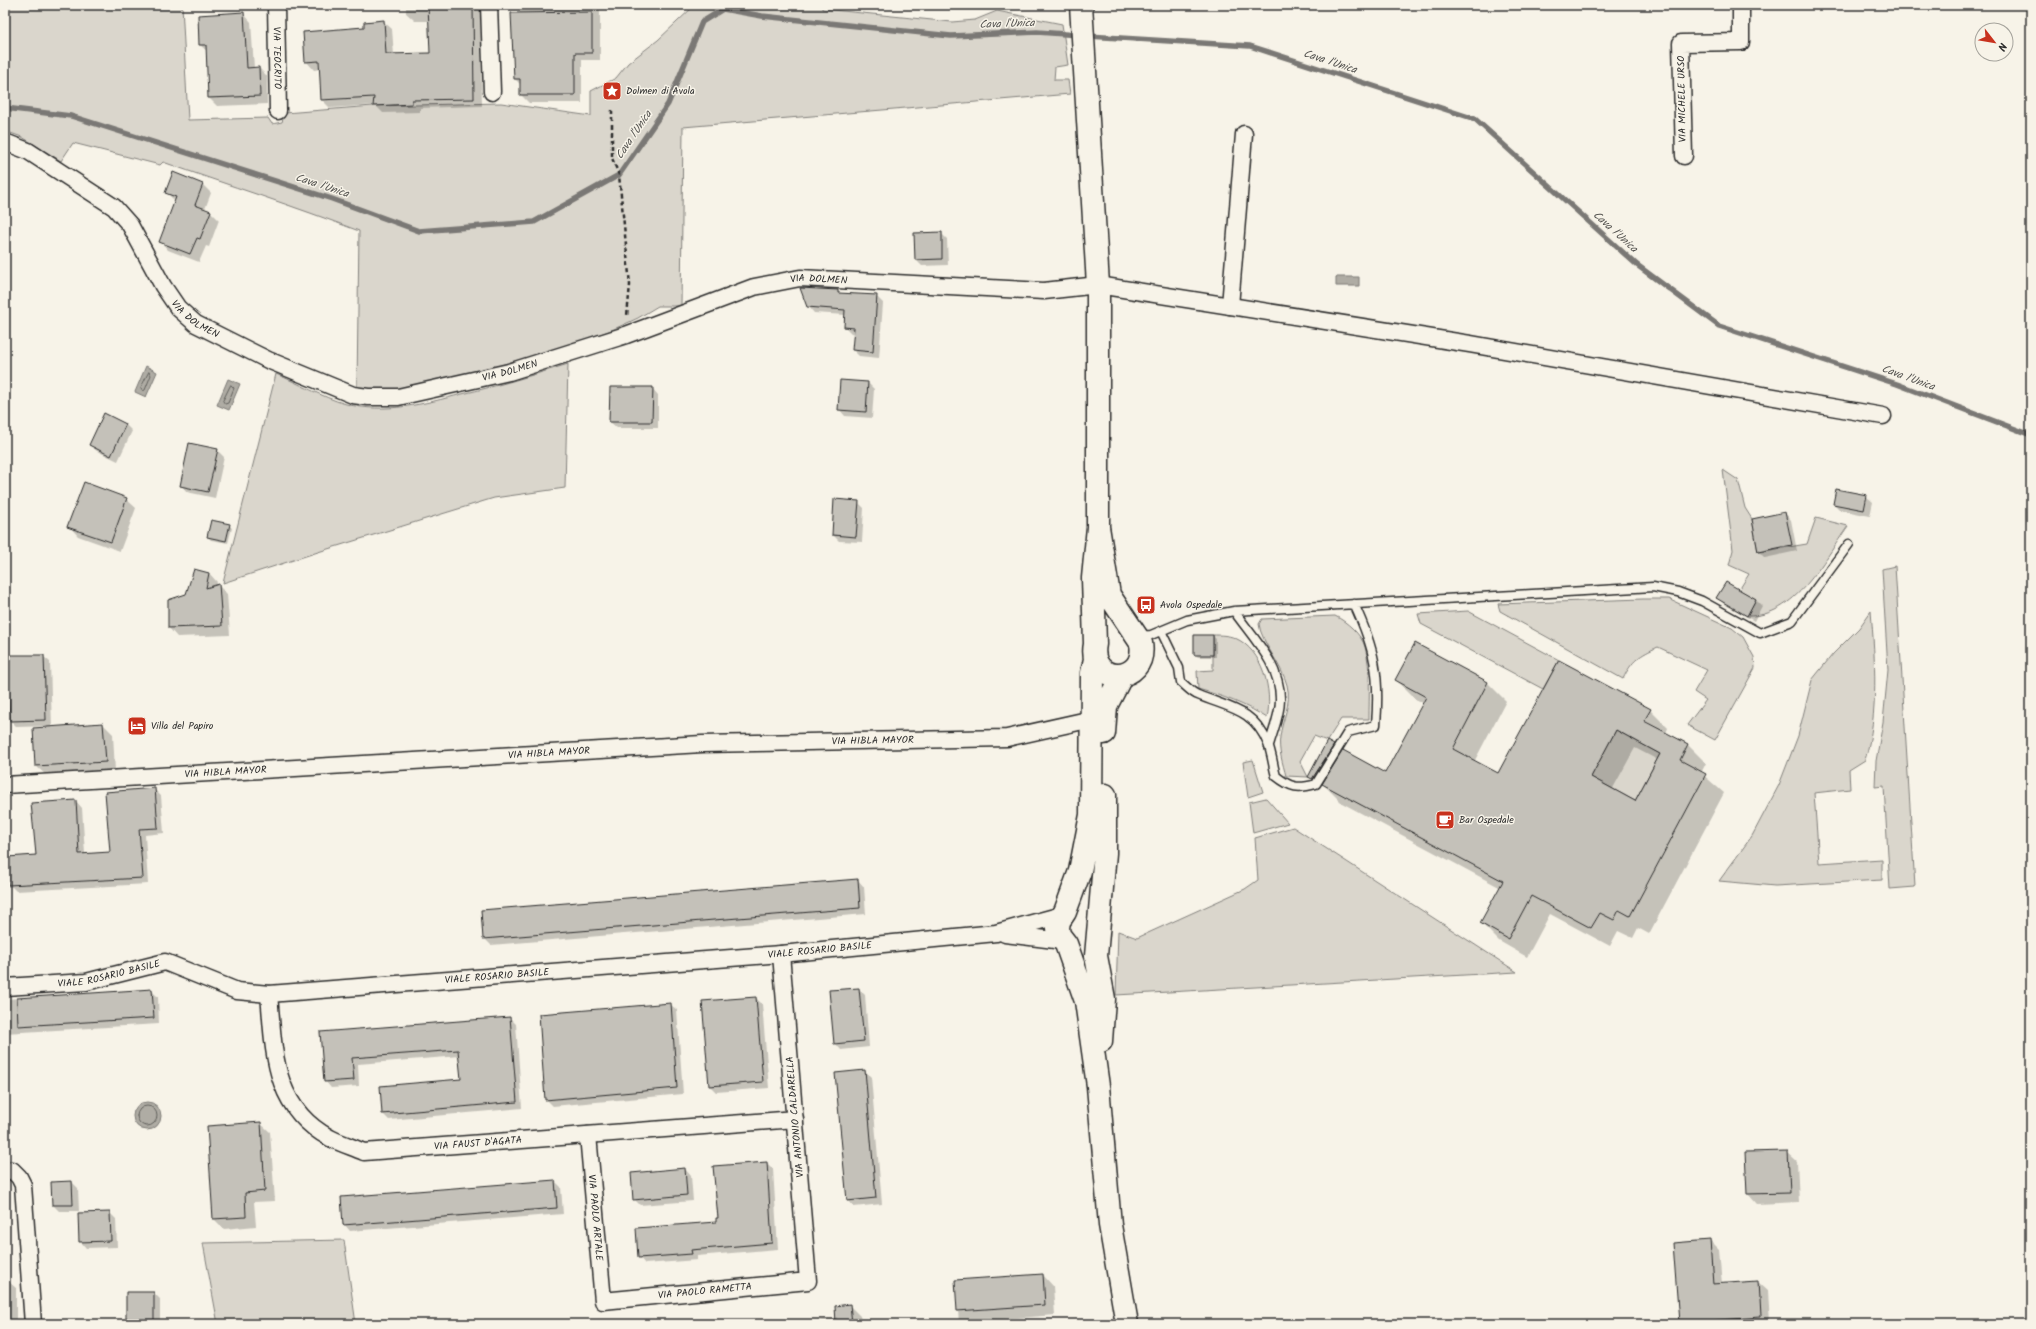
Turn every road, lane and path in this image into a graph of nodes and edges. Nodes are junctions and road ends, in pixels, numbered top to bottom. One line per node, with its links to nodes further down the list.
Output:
1 (276, 5): 7 (street, VIA TEOCRITO)
2 (489, 5): 5 (street)
3 (1741, 5): 10 (street, VIA MICHELE URSO)
4 (1082, 12): 11 (main road)
5 (492, 92)
6 (612, 110): 13 (path)
7 (278, 111)
8 (1244, 134): 12 (street)
9 (5, 142): 13 (street, VIA DOLMEN)
10 (1684, 156)
11 (1098, 285): 12 (street, VIA DOLMEN); 13 (street, VIA DOLMEN); 15 (main road)
12 (1230, 306): 14 (street, VIA DOLMEN)
13 (626, 335)
14 (1883, 416)
15 (1098, 527): 20 (main road); 21 (main road)
16 (1849, 544): 17 (lane)
17 (1354, 604): 18 (lane); 24 (lane)
18 (1234, 612): 19 (lane); 24 (lane)
19 (1161, 631): 20 (lane); 24 (lane)
20 (1134, 634): 21 (main road); 22 (main road)
21 (1095, 652): 22 (main road); 23 (main road)
22 (1122, 675): 27 (main road)
23 (1092, 719): 25 (street, VIA HIBLA MAYOR); 26 (main road)
24 (1269, 745)
25 (5, 785)
26 (1063, 913): 27 (main road); 28 (street); 29 (main road)
27 (1099, 929): 29 (main road); 33 (main road)
28 (996, 933): 29 (street); 30 (street, VIALE ROSARIO BASILE)
29 (1064, 942): 33 (main road)
30 (781, 954): 32 (street, VIALE ROSARIO BASILE); 34 (street, VIA ANTONIO CALDARELLA)
31 (5, 987): 32 (street, VIALE ROSARIO BASILE)
32 (269, 994): 35 (street, VIA FAUST D'AGATA)
33 (1098, 1086): 40 (main road)
34 (795, 1119): 35 (street, VIA FAUST D'AGATA); 37 (street, VIA ANTONIO CALDARELLA)
35 (588, 1135): 38 (street, VIA PAOLO ARTALE)
36 (5, 1171): 39 (street)
37 (808, 1281): 38 (street, VIA PAOLO RAMETTA)
38 (602, 1301)
39 (33, 1324)
40 (1127, 1324)

